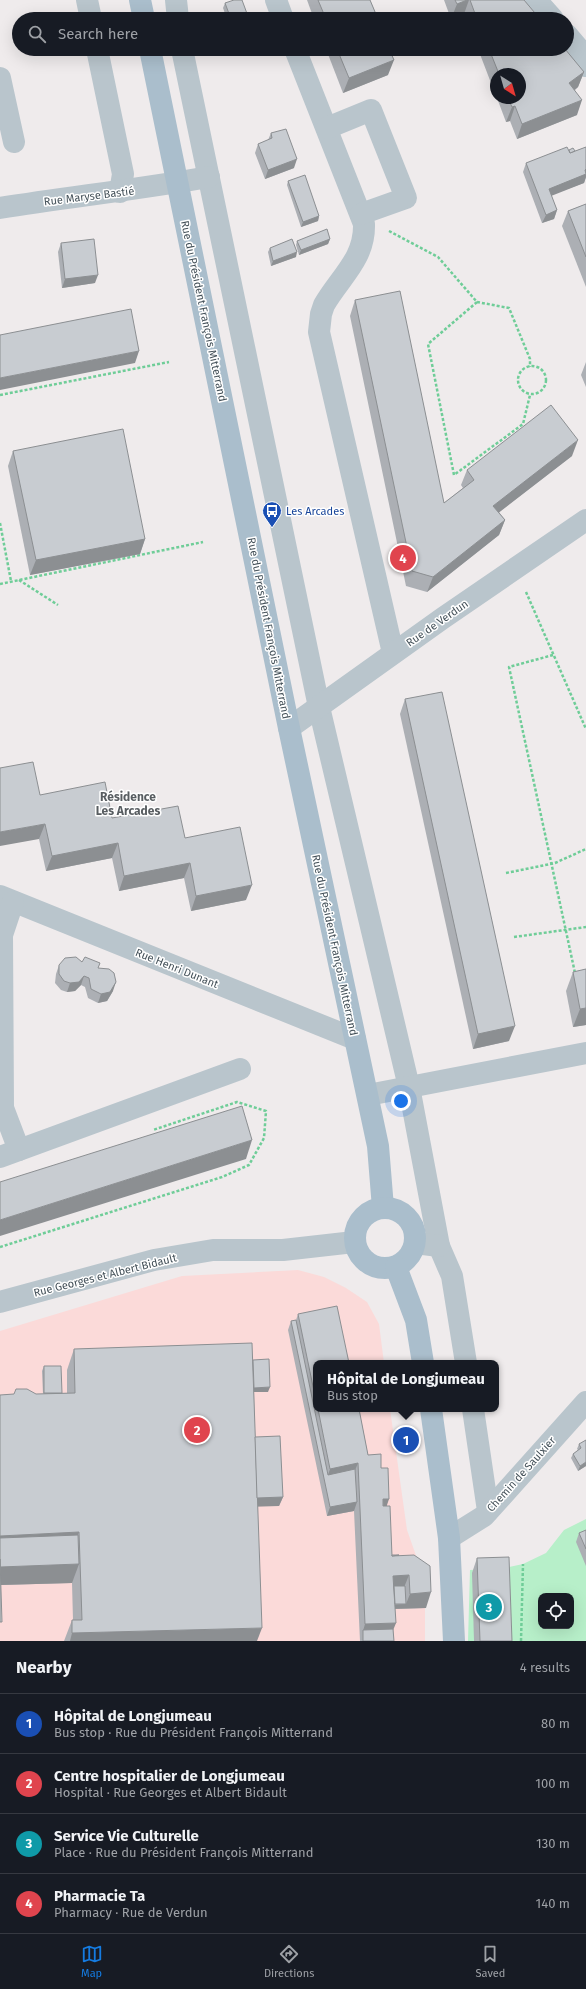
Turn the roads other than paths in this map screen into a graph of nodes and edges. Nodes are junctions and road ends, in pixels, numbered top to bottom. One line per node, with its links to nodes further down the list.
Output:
1 (87, 0): 6 (street)
2 (140, 0): 7 (main road)
3 (176, 0): 8 (street)
4 (276, 0): 9 (street)
5 (536, 0): 10 (street)
6 (90, 12)
7 (143, 12)
8 (177, 12)
9 (281, 12)
10 (547, 12)
11 (574, 43): 16 (street)
12 (99, 56): 22 (street)
13 (151, 56): 21 (main road, Rue du Président François Mitterrand)
14 (183, 56): 20 (street)
15 (298, 56): 18 (street)
16 (586, 66)
17 (0, 78): 19 (street)
18 (327, 128): 24 (street); 24 (street)
19 (14, 142)
20 (209, 177): 21 (street, Rue Maryse Bastié); 27 (street)
21 (177, 183): 22 (street, Rue Maryse Bastié); 28 (main road, Rue du Président François Mitterrand)
22 (120, 192): 23 (street, Rue Maryse Bastié)
23 (0, 208)
24 (362, 219): 26 (street)
25 (586, 520): 26 (street, Rue de Verdun)
26 (393, 653): 27 (street, Rue de Verdun)
27 (319, 707): 28 (street, Rue de Verdun); 33 (street)
28 (289, 728): 30 (main road, Rue du Président François Mitterrand)
29 (7, 899): 30 (street, Rue Henri Dunant); 35 (street)
30 (355, 1039): 34 (main road, Rue du Président François Mitterrand)
31 (586, 1053): 33 (street)
32 (240, 1069): 35 (street)
33 (409, 1087): 34 (street); 39 (street)
34 (368, 1095): 36 (main road, Rue du Président François Mitterrand)
35 (10, 1154)
36 (383, 1208): 37 (main road); 38 (main road)
37 (354, 1242): 40 (main road); 41 (street, Rue Georges et Albert Bidault)
38 (415, 1243): 39 (street); 40 (main road)
39 (439, 1246): 43 (street)
40 (396, 1267): 42 (main road)
41 (0, 1302)
42 (423, 1360)
43 (466, 1360)
44 (586, 1402): 47 (street, Chemin de Saulxier)
45 (431, 1412): 48 (main road)
46 (473, 1412): 47 (street)
47 (488, 1511): 48 (street, Chemin de Saulxier)
48 (449, 1538): 49 (main road)
49 (454, 1641)

